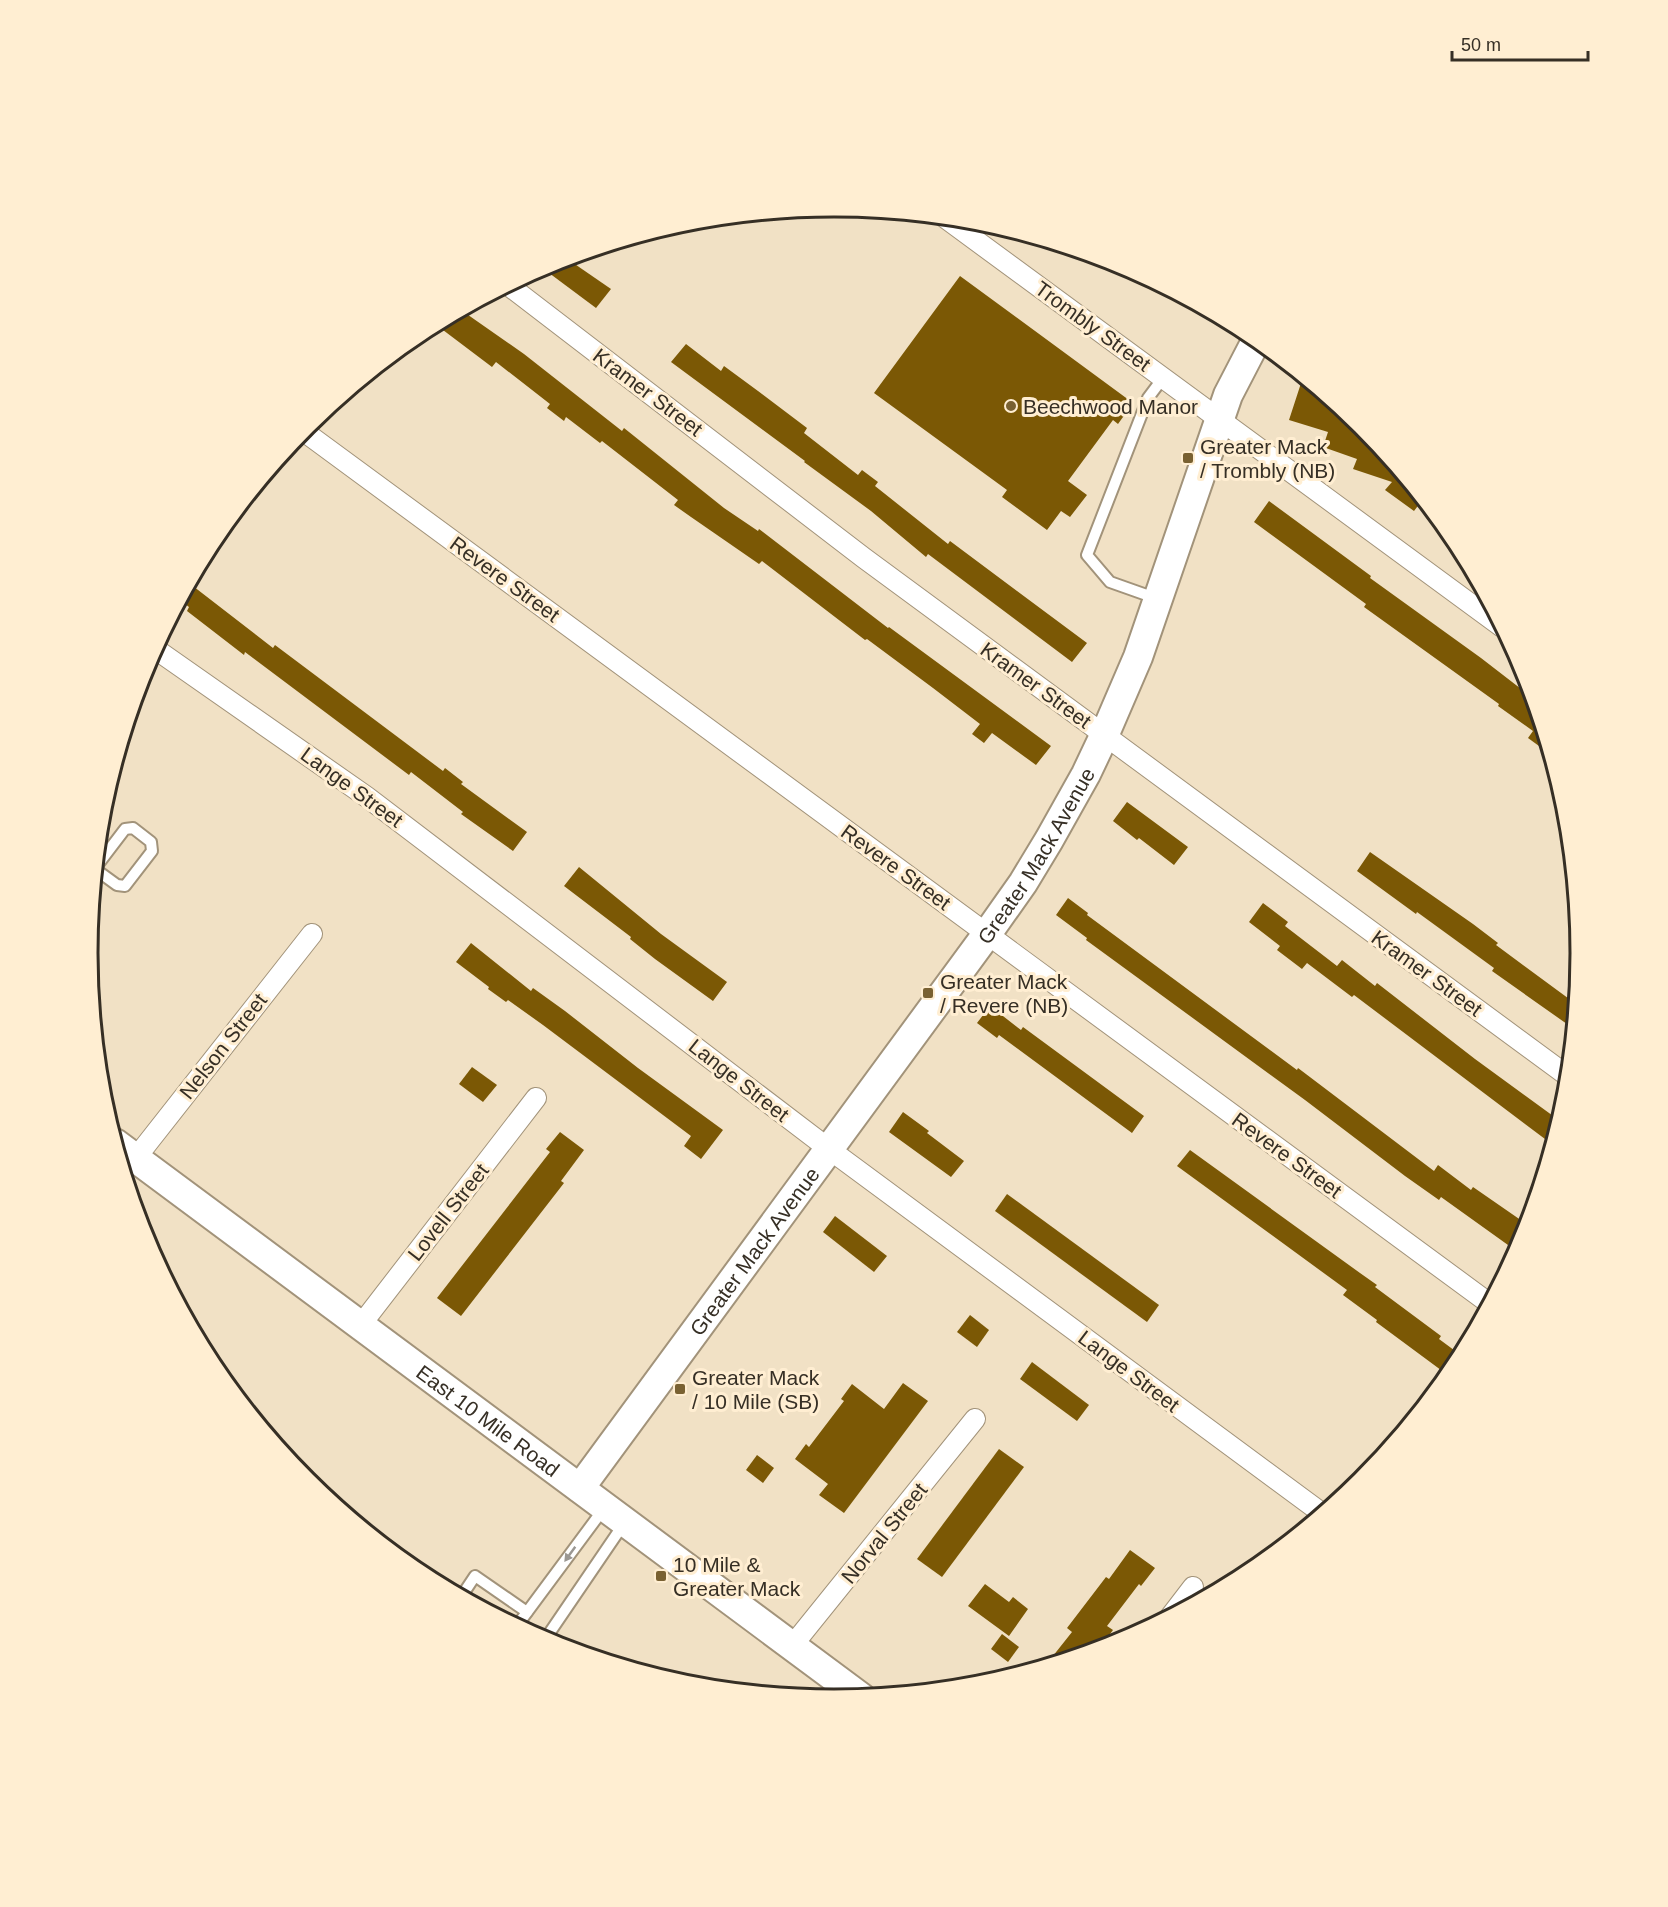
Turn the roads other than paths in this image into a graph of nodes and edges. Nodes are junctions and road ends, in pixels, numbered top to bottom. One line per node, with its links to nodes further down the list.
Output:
1 (960, 228): 4 (street, Trombly Street)
2 (515, 290): 10 (street, Kramer Street)
3 (1252, 348): 5 (street, Greater Mack Avenue)
4 (1163, 378): 5 (street, Trombly Street); 7 (lane)
5 (1221, 418): 7 (street, Greater Mack Avenue); 8 (street, Trombly Street)
6 (310, 436): 14 (street, Revere Street)
7 (1158, 599): 10 (street, Greater Mack Avenue)
8 (1489, 618)
9 (162, 654): 17 (street, Lange Street)
10 (1104, 736): 14 (street, Greater Mack Avenue); 15 (street, Kramer Street)
11 (104, 856): 12 (lane)
12 (102, 874)
13 (312, 934): 18 (street, Nelson Street)
14 (987, 934): 17 (street, Greater Mack Avenue); 19 (street, Revere Street)
15 (1560, 1071)
16 (536, 1098): 20 (street, Lovell Street)
17 (829, 1149): 22 (street, Greater Mack Avenue); 23 (street, Lange Street)
18 (125, 1151): 20 (street, East 10 Mile Road)
19 (1484, 1300)
20 (360, 1326): 22 (street, East 10 Mile Road)
21 (975, 1419): 31 (street, Norval Street)
22 (580, 1488): 24 (street, East 10 Mile Road)
23 (1317, 1510)
24 (615, 1514): 28 (lane, one-way to 28); 30 (lane); 31 (street, East 10 Mile Road)
25 (1193, 1587): 27 (street)
26 (465, 1590): 28 (lane)
27 (1181, 1602)
28 (527, 1612): 29 (lane)
29 (521, 1620)
30 (549, 1633)
31 (792, 1646): 32 (street, East 10 Mile Road)
32 (850, 1689)

